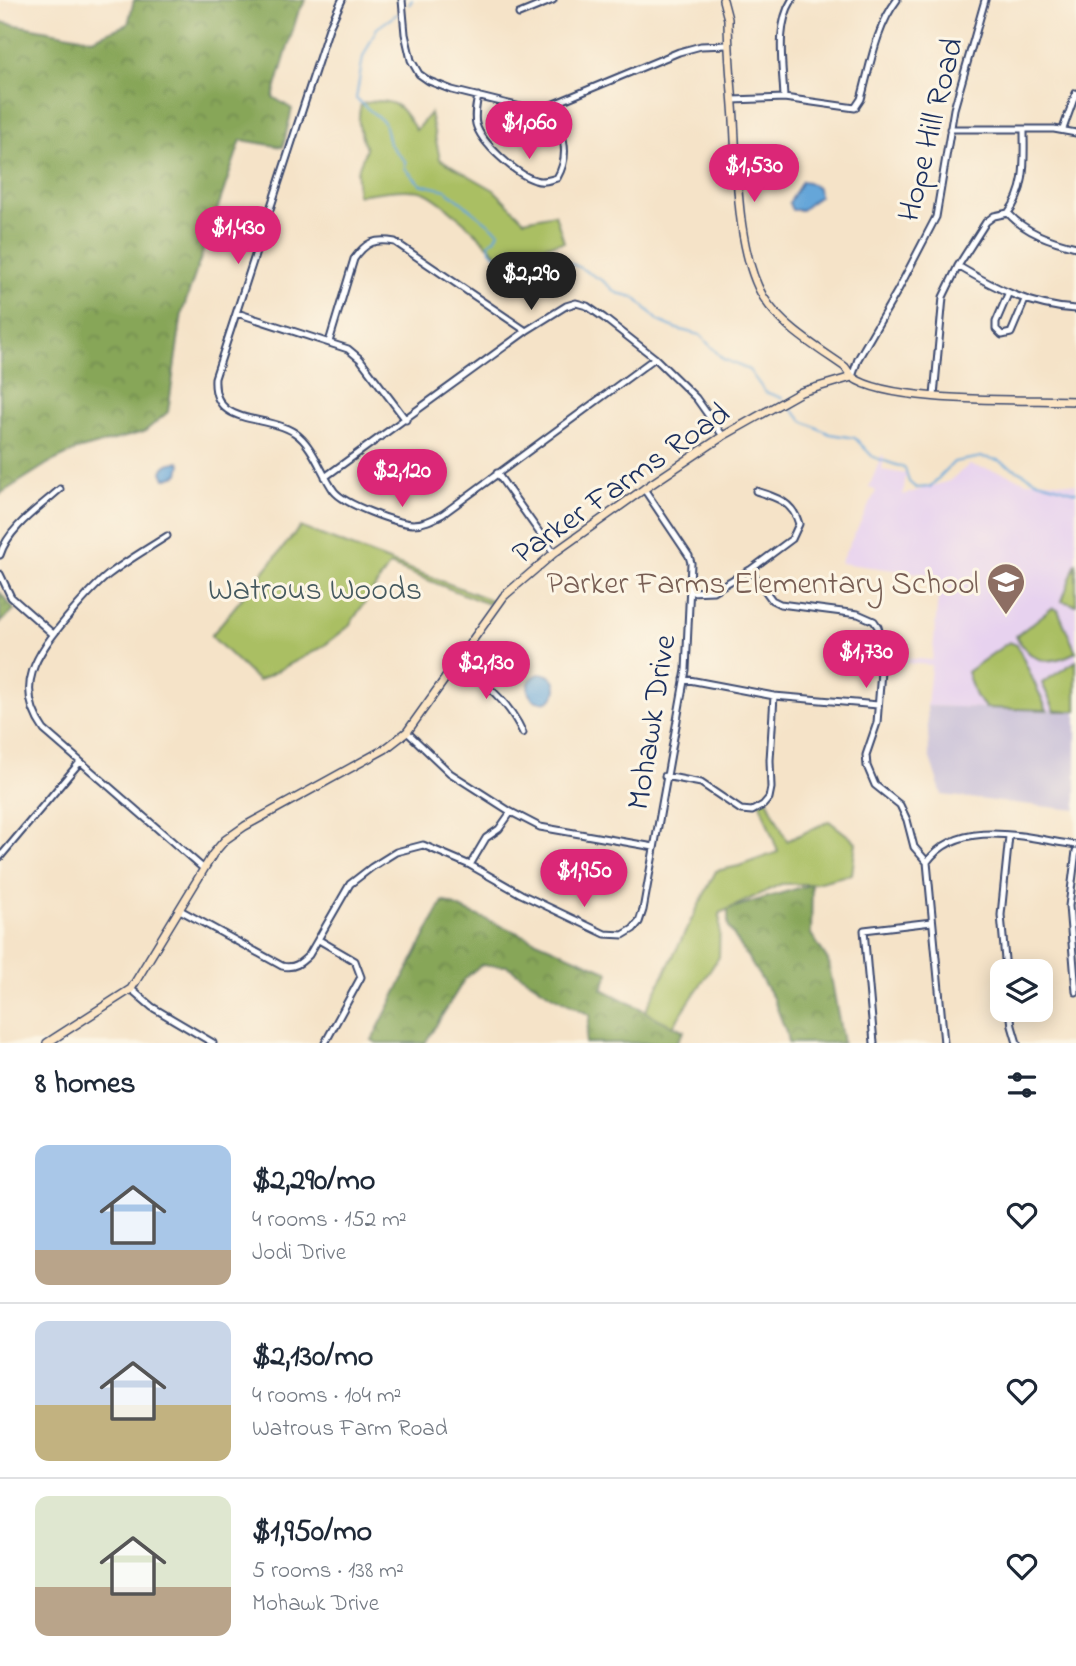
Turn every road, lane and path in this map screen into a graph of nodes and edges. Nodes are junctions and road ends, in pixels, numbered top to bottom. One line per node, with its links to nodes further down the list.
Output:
1 (342, 0): 25 (street)
2 (402, 0): 11 (street)
3 (554, 0): 8 (street)
4 (723, 0): 9 (street)
5 (792, 0): 12 (street)
6 (897, 0): 12 (street)
7 (985, 0): 16 (street, Hope Hill Road)
8 (519, 14)
9 (728, 45): 13 (street); 14 (street)
10 (1076, 93): 15 (street)
11 (478, 96): 14 (street); 14 (street)
12 (784, 98): 13 (street)
13 (733, 100): 29 (street)
14 (550, 106)
15 (1063, 129): 17 (street); 18 (street)
16 (950, 130): 17 (street); 29 (street, Hope Hill Road)
17 (1024, 130): 19 (street)
18 (1076, 133)
19 (1008, 213): 20 (street); 21 (street)
20 (1076, 247)
21 (958, 266): 22 (street); 30 (street)
22 (1008, 294): 23 (street); 23 (street)
23 (1025, 300): 24 (street)
24 (1076, 309)
25 (237, 313): 27 (street); 35 (street)
26 (526, 331): 27 (street); 28 (street); 32 (street)
27 (328, 342): 32 (street)
28 (655, 358): 33 (street); 34 (street)
29 (852, 377): 30 (street); 33 (street, Parker Farms Road)
30 (934, 396): 31 (street)
31 (1076, 401)
32 (406, 420): 35 (street)
33 (723, 436): 37 (street, Parker Farms Road)
34 (496, 473): 35 (street); 40 (street)
35 (325, 477)
36 (60, 489): 41 (street)
37 (644, 489): 40 (street, Parker Farms Road); 44 (street, Mohawk Drive)
38 (756, 491): 42 (street)
39 (167, 536): 45 (street)
40 (554, 553): 46 (street, Parker Farms Road)
41 (0, 555)
42 (750, 570): 44 (street); 49 (street)
43 (0, 573): 45 (street)
44 (690, 592): 47 (street, Mohawk Drive)
45 (53, 634): 52 (street)
46 (456, 663): 50 (street, Parker Farms Road); 51 (street)
47 (684, 679): 48 (street); 53 (street, Mohawk Drive)
48 (774, 696): 49 (street); 53 (street)
49 (878, 705): 60 (street)
50 (407, 732): 54 (street); 62 (street, Parker Farms Road)
51 (523, 733)
52 (80, 762): 59 (street); 62 (street)
53 (666, 776): 57 (street, Mohawk Drive)
54 (511, 812): 57 (street); 61 (street)
55 (1009, 836): 56 (street); 60 (street); 66 (street)
56 (1076, 845)
57 (654, 847): 61 (street, Mohawk Drive)
58 (1076, 851): 68 (street)
59 (0, 857)
60 (928, 862): 64 (street)
61 (470, 865): 65 (street, Mohawk Drive)
62 (204, 869): 63 (street, Parker Farms Road)
63 (180, 910): 65 (street, Mohawk Drive); 67 (street, Parker Farms Road)
64 (932, 922): 73 (street); 74 (street)
65 (318, 940): 72 (street)
66 (1005, 959)
67 (131, 989): 70 (street, Parker Farms Road); 71 (street)
68 (1076, 992)
69 (1011, 1022): 75 (street)
70 (47, 1043)
71 (213, 1043)
72 (325, 1043)
73 (874, 1043)
74 (944, 1043)
75 (1017, 1043)

